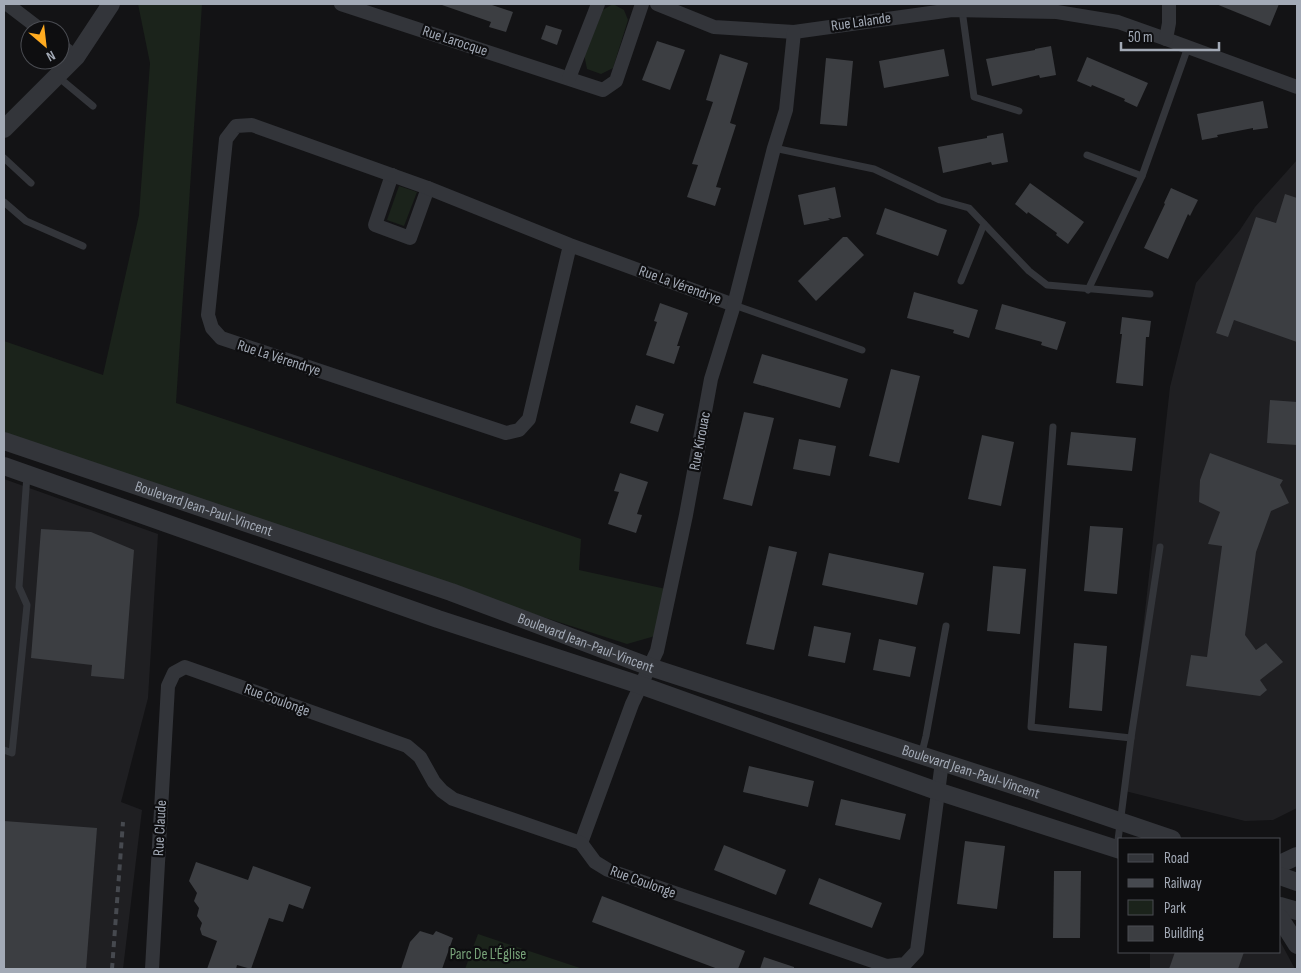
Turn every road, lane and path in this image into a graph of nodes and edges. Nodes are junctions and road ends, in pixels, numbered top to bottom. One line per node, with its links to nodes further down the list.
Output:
1 (7, 4): 9 (street)
2 (111, 4): 14 (street)
3 (341, 4): 16 (street, Rue Larocque)
4 (598, 4): 16 (street)
5 (642, 4): 16 (street, Rue Larocque)
6 (657, 4): 10 (street, Rue Lalande)
7 (1169, 4): 11 (street)
8 (962, 10): 10 (street, Rue Lalande); 11 (street, Rue Lalande); 19 (lane)
9 (27, 20)
10 (794, 32): 21 (street, Rue Kirouac)
11 (1166, 38): 12 (street, Rue Lalande)
12 (1188, 47): 17 (street, Rue Lalande); 25 (lane)
13 (70, 52): 14 (street)
14 (76, 57): 15 (street)
15 (57, 76): 18 (lane); 20 (street)
16 (569, 78)
17 (1297, 87)
18 (93, 106)
19 (1019, 111)
20 (4, 128)
21 (774, 148): 29 (lane); 35 (street, Rue Kirouac)
22 (1087, 155): 25 (lane)
23 (4, 158): 26 (lane)
24 (392, 175): 27 (street, Rue La Vérendrye); 27 (street); 30 (street, Rue La Vérendrye)
25 (1142, 176): 33 (lane)
26 (31, 183)
27 (428, 188): 30 (street, Rue La Vérendrye)
28 (4, 202): 31 (lane)
29 (984, 224): 32 (lane); 33 (lane)
30 (570, 244): 35 (street, Rue La Vérendrye)
31 (83, 246)
32 (961, 281)
33 (1088, 290): 34 (lane)
34 (1150, 294)
35 (734, 305): 36 (lane); 45 (street, Rue Kirouac)
36 (862, 350)
37 (1053, 427): 48 (lane)
38 (4, 441): 41 (street, Boulevard Jean-Paul-Vincent)
39 (4, 466): 40 (street, Boulevard Jean-Paul-Vincent)
40 (27, 474): 42 (street, Boulevard Jean-Paul-Vincent); 49 (lane)
41 (168, 496): 42 (street); 45 (street, Boulevard Jean-Paul-Vincent)
42 (164, 521): 46 (street, Boulevard Jean-Paul-Vincent)
43 (1160, 546): 48 (lane)
44 (946, 626): 50 (lane)
45 (650, 667): 46 (street, Rue Kirouac); 50 (street, Boulevard Jean-Paul-Vincent)
46 (640, 685): 52 (street, Boulevard Jean-Paul-Vincent); 56 (street, Rue Kirouac)
47 (168, 686): 56 (street, Rue Coulonge); 66 (street, Rue Claude)
48 (1130, 738): 53 (lane)
49 (4, 750)
50 (921, 756): 51 (street, Boulevard Jean-Paul-Vincent)
51 (942, 762): 52 (street, Rue Coulonge); 53 (street, Boulevard Jean-Paul-Vincent)
52 (937, 791): 56 (street, Rue Coulonge); 57 (street, Boulevard Jean-Paul-Vincent)
53 (1120, 821): 54 (lane); 55 (street, Boulevard Jean-Paul-Vincent)
54 (1119, 838)
55 (1169, 838)
56 (581, 844)
57 (1118, 849)
58 (1297, 856): 59 (street)
59 (1281, 864)
60 (1281, 876): 61 (street)
61 (1297, 882)
62 (1281, 906): 63 (street)
63 (1297, 911)
64 (1281, 920): 65 (street)
65 (1297, 945)
66 (152, 969)

